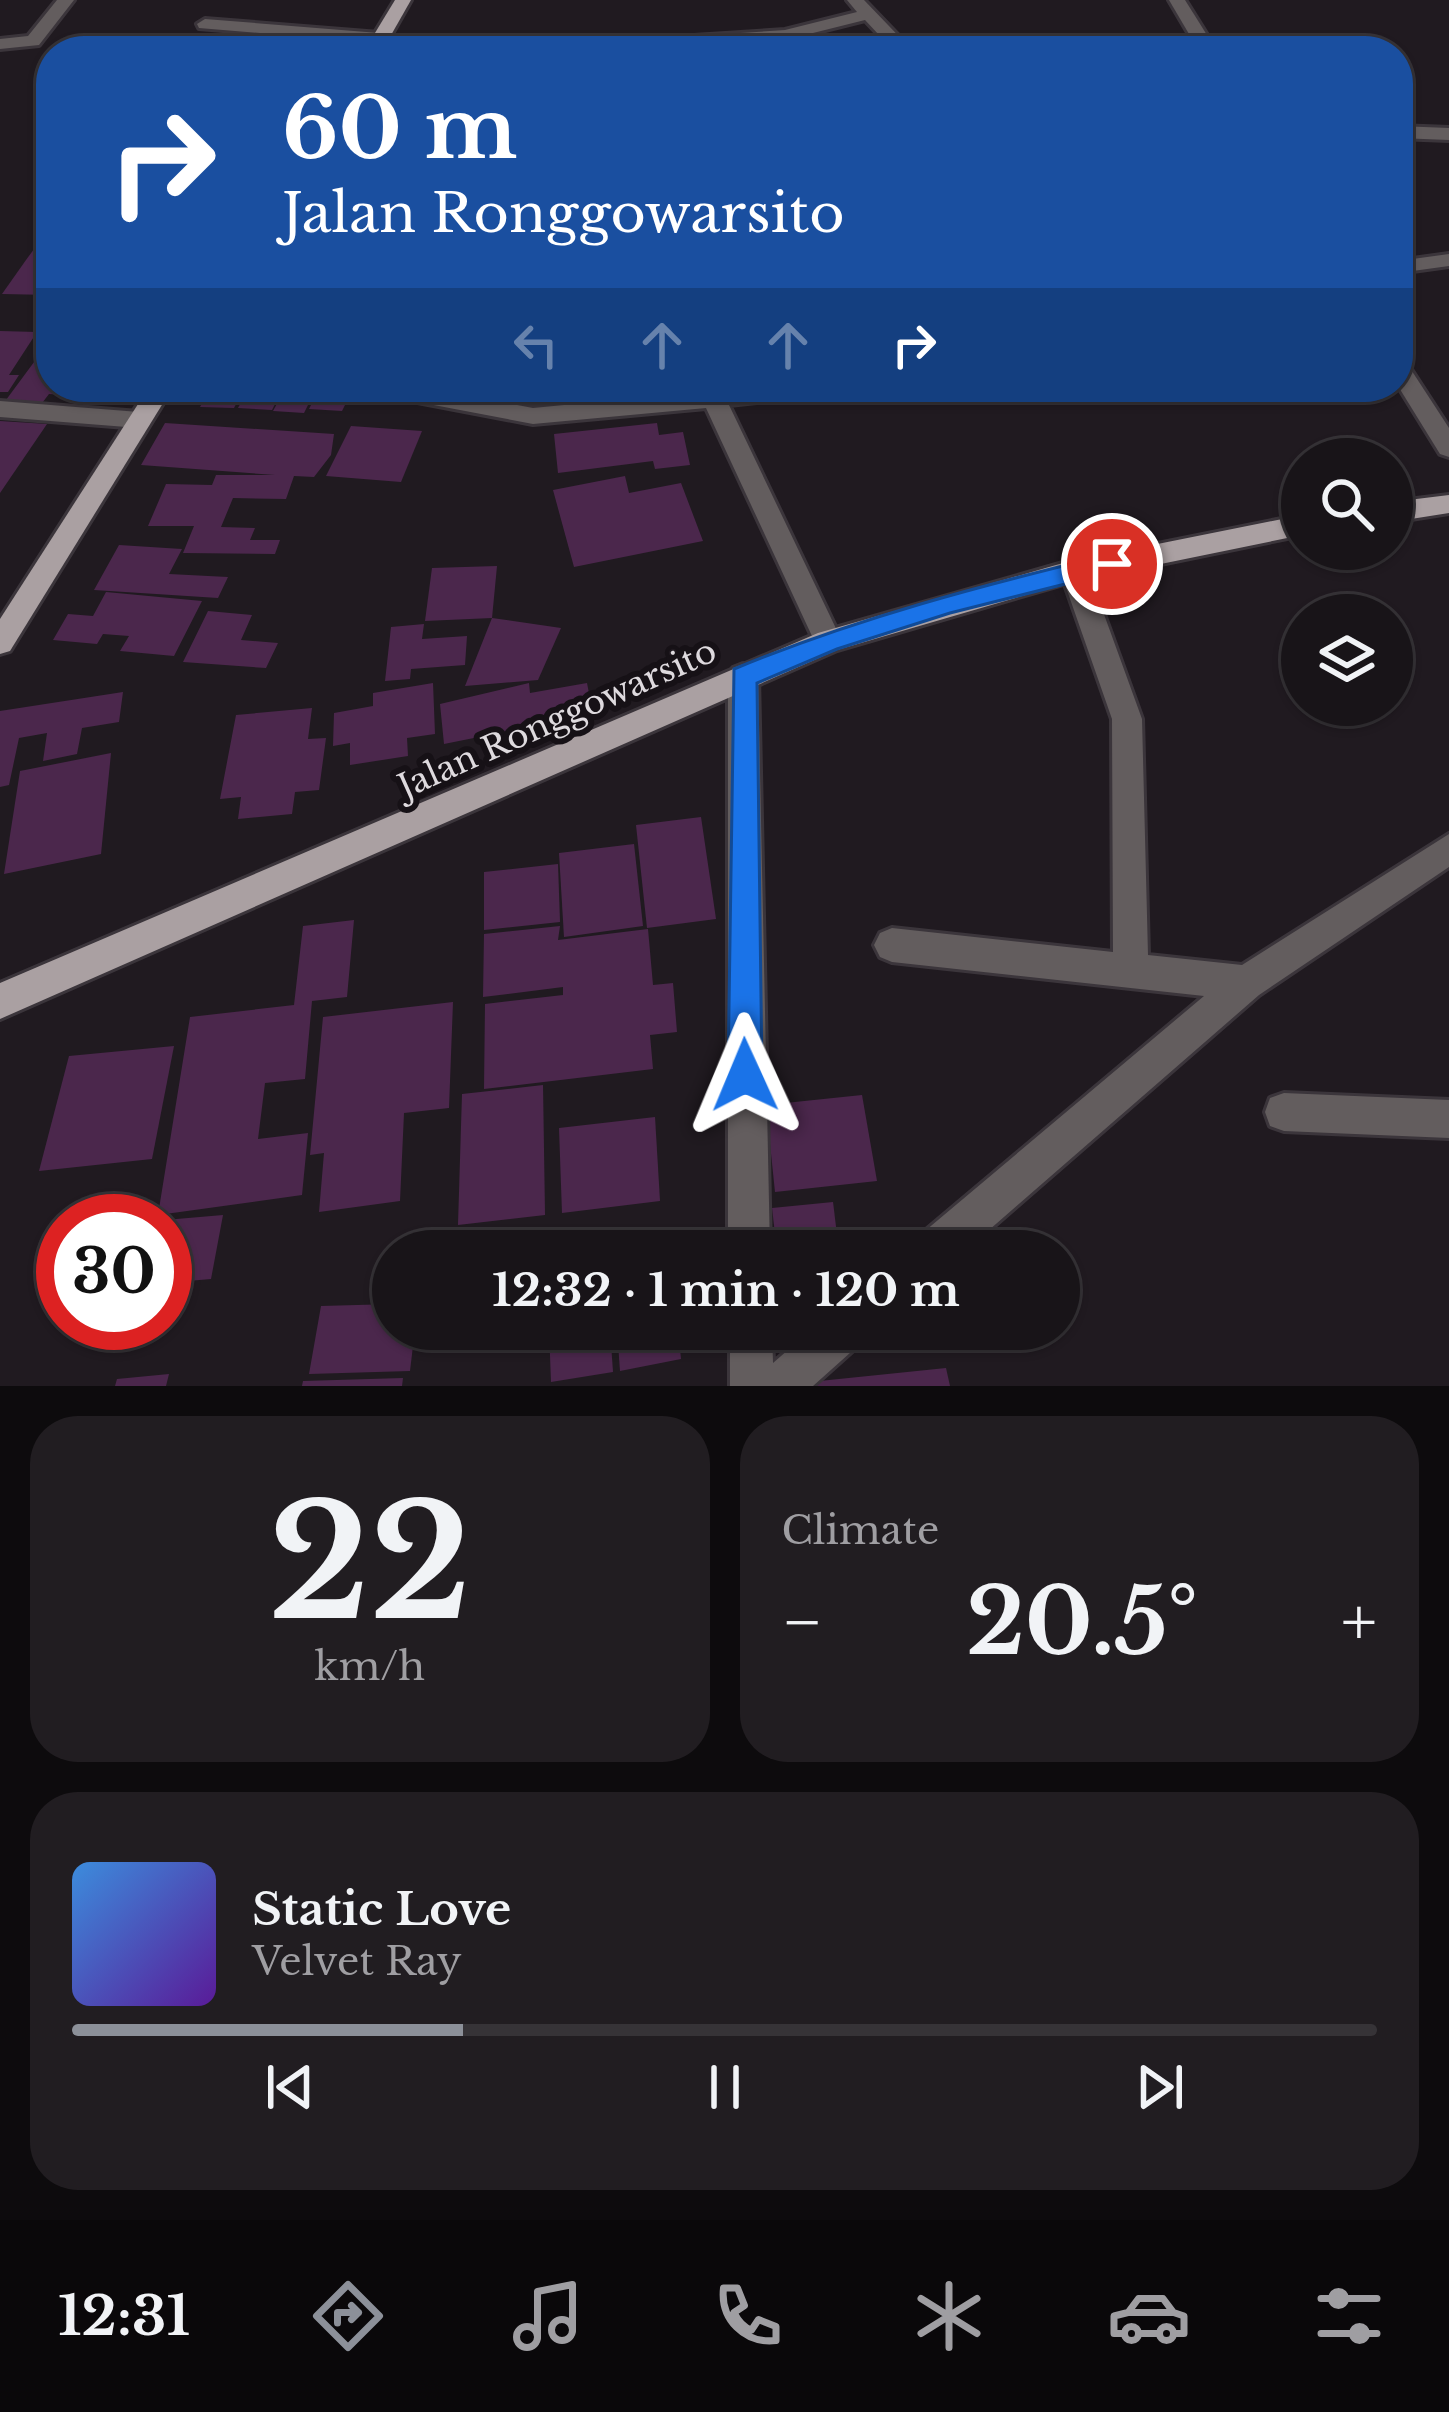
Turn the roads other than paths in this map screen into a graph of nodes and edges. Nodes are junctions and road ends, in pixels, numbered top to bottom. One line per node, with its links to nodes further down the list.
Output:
1 (66, 0): 6 (street)
2 (403, 0): 9 (main road)
3 (1177, 0): 12 (street)
4 (861, 7): 10 (street); 11 (street)
5 (206, 24): 8 (street)
6 (36, 36)
7 (36, 36): 13 (street)
8 (303, 36)
9 (381, 36)
10 (770, 36)
11 (889, 36)
12 (1199, 36)
13 (0, 44)
14 (1413, 133): 15 (street)
15 (1449, 134)
16 (1449, 260): 17 (street)
17 (1413, 265)
18 (1413, 391): 25 (street)
19 (151, 402): 24 (main road)
20 (460, 402): 21 (street)
21 (682, 402)
22 (715, 402): 30 (street)
23 (0, 409): 24 (street)
24 (139, 420): 31 (main road)
25 (1449, 448)
26 (1449, 504): 27 (main road)
27 (1413, 509)
28 (1281, 528): 29 (main road, Jalan Ronggowarsito)
29 (1075, 573): 30 (main road, Jalan Ronggowarsito); 35 (street)
30 (828, 641): 32 (main road, Jalan Ronggowarsito)
31 (0, 644)
32 (743, 676): 37 (main road, Jalan Ronggowarsito); 40 (street)
33 (1449, 849): 36 (street)
34 (892, 945): 35 (street)
35 (1131, 969): 36 (street)
36 (1246, 983): 41 (street)
37 (0, 1001)
38 (1284, 1112): 39 (street)
39 (1449, 1119)
40 (749, 1230)
41 (958, 1230)
42 (751, 1350): 44 (street)
43 (821, 1350): 45 (street)
44 (752, 1386)
45 (780, 1386)

